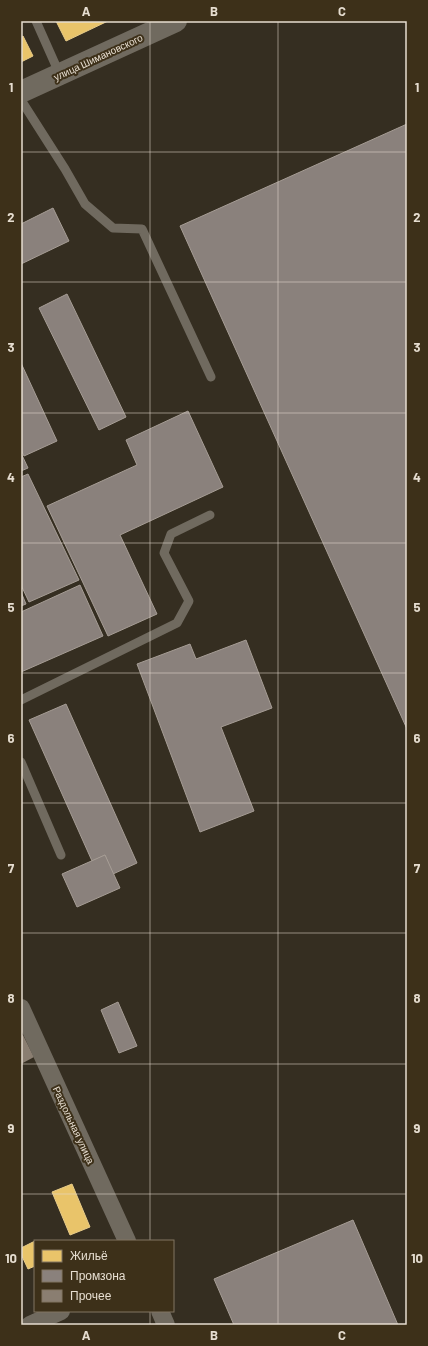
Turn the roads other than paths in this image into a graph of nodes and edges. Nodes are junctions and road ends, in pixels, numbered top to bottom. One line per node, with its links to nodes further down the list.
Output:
1 (36, 21): 3 (lane)
2 (176, 21): 3 (street, улица Шимановского)
3 (60, 75): 4 (street, улица Шимановского)
4 (21, 92)
5 (21, 100): 6 (lane)
6 (211, 377)
7 (210, 515): 8 (lane)
8 (21, 700)
9 (21, 762): 10 (lane)
10 (62, 855)
11 (21, 1008): 12 (street, Раздольная улица)
12 (127, 1240)
13 (59, 1312): 15 (street)
14 (160, 1312): 16 (street)
15 (30, 1325)
16 (166, 1325)

